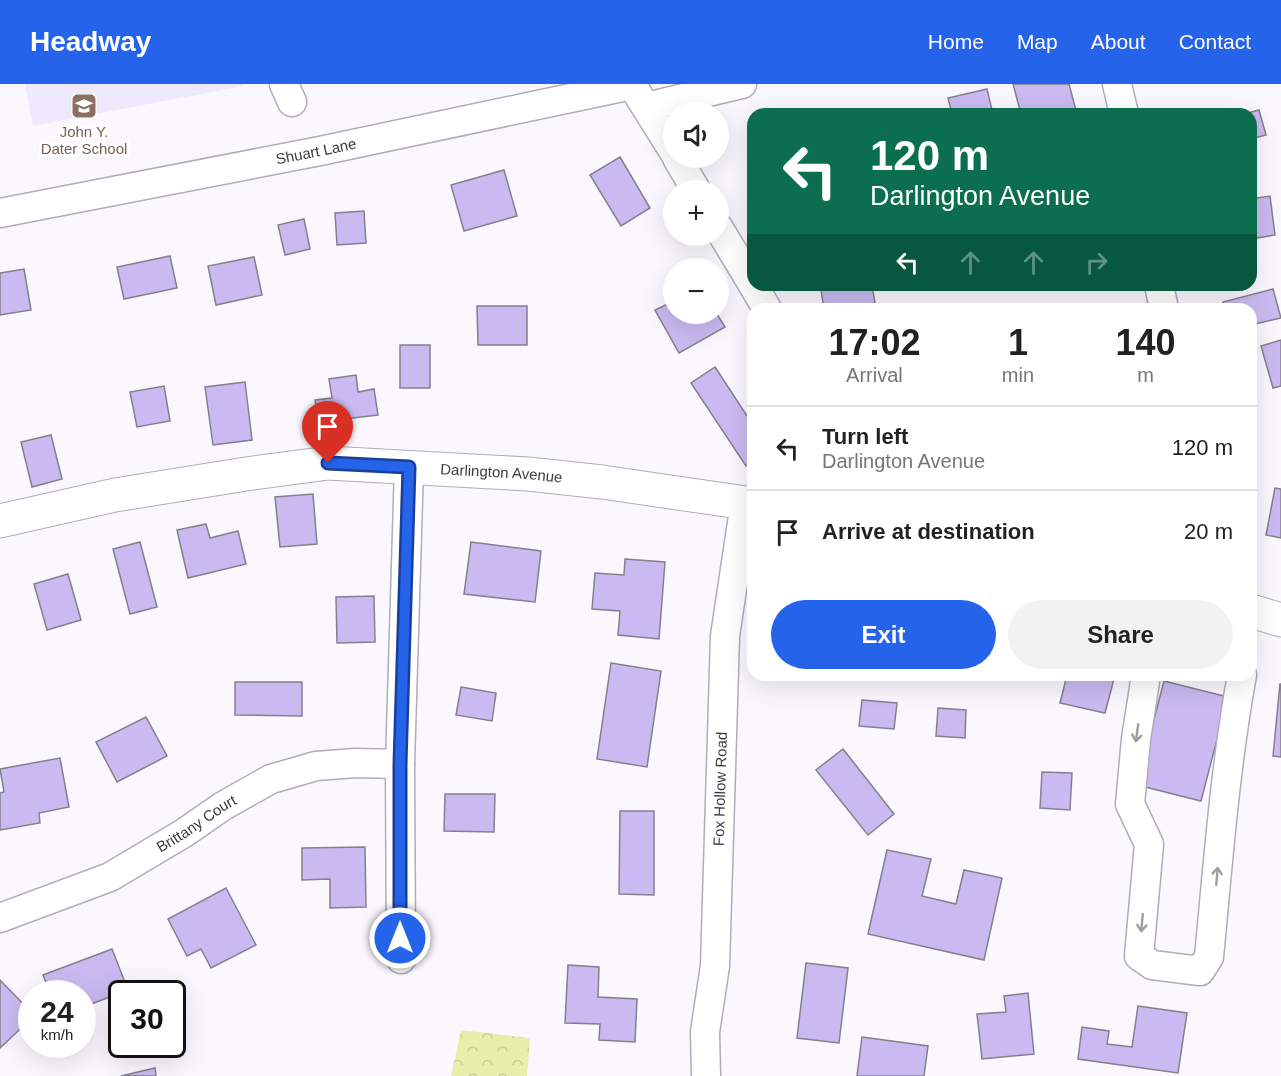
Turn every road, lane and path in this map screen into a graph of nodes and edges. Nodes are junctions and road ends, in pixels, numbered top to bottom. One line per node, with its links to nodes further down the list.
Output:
1 (742, 84): 3 (street, Shuart Lane)
2 (1118, 84): 4 (street)
3 (636, 92): 5 (street); 6 (street, Shuart Lane)
4 (1123, 108)
5 (663, 135)
6 (0, 213)
7 (729, 245): 8 (street)
8 (747, 275)
9 (409, 467): 10 (main road, Darlington Avenue); 12 (main road, Darlington Avenue); 15 (street)
10 (747, 503)
11 (747, 514): 18 (street, Fox Hollow Road)
12 (0, 521)
13 (1145, 681): 14 (street, one-way to 14)
14 (1241, 681)
15 (400, 764): 16 (street, Brittany Court); 17 (street)
16 (0, 918)
17 (401, 959)
18 (706, 1076)

